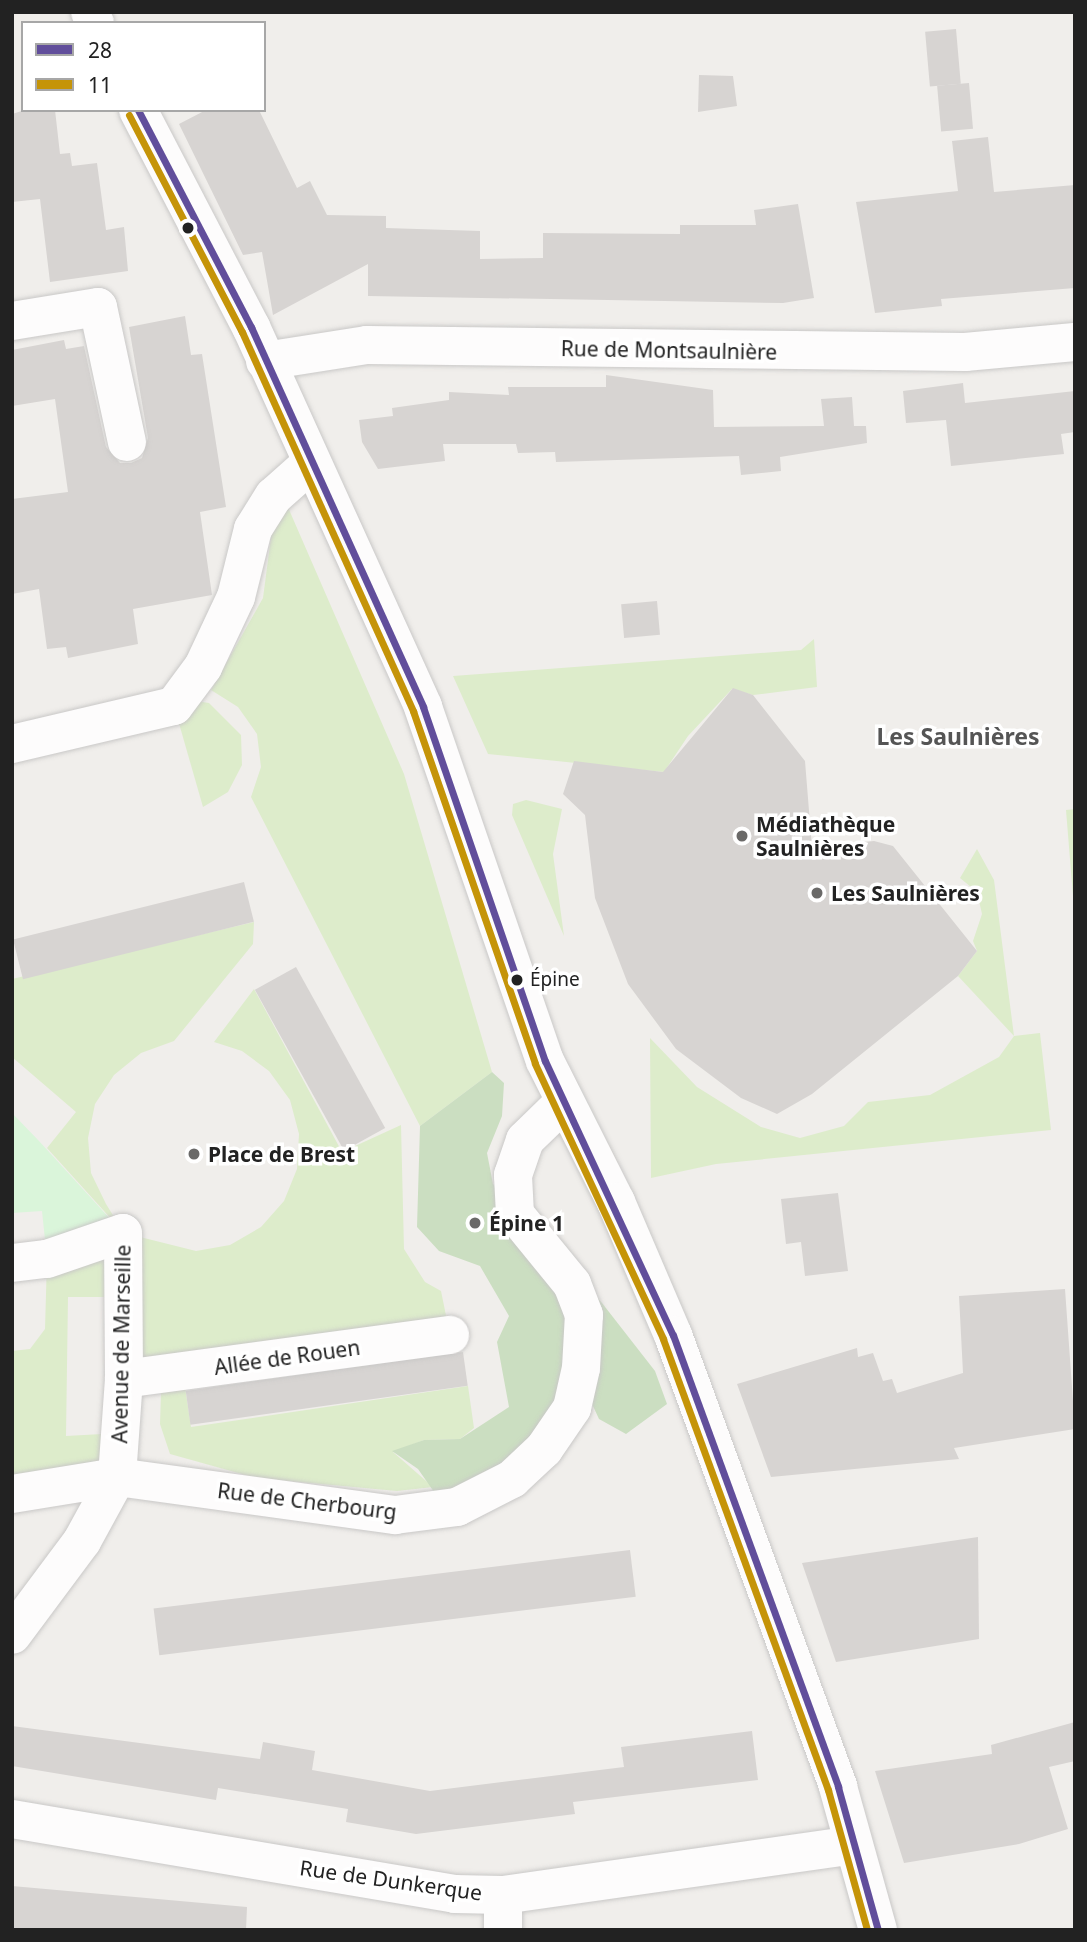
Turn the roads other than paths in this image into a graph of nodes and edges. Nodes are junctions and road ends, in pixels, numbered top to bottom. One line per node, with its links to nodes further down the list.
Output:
1 (139, 112): 4 (street)
2 (12, 321): 5 (street)
3 (1075, 341): 4 (street, Rue de Montsaulnière)
4 (265, 361): 6 (street)
5 (127, 442)
6 (311, 463): 7 (street); 8 (street)
7 (12, 744)
8 (563, 1103): 12 (street, Rue de Cherbourg); 16 (street)
9 (12, 1263): 11 (street, Avenue de Marseille)
10 (450, 1335): 11 (street, Allée de Rouen)
11 (124, 1379): 12 (street, Avenue de Marseille)
12 (117, 1477): 13 (street, Rue de Cherbourg); 14 (street, Avenue de Marseille)
13 (12, 1494)
14 (12, 1634)
15 (12, 1819): 17 (street, Rue de Dunkerque)
16 (853, 1845): 17 (street, Rue de Dunkerque); 18 (street)
17 (503, 1912)
18 (878, 1930)

